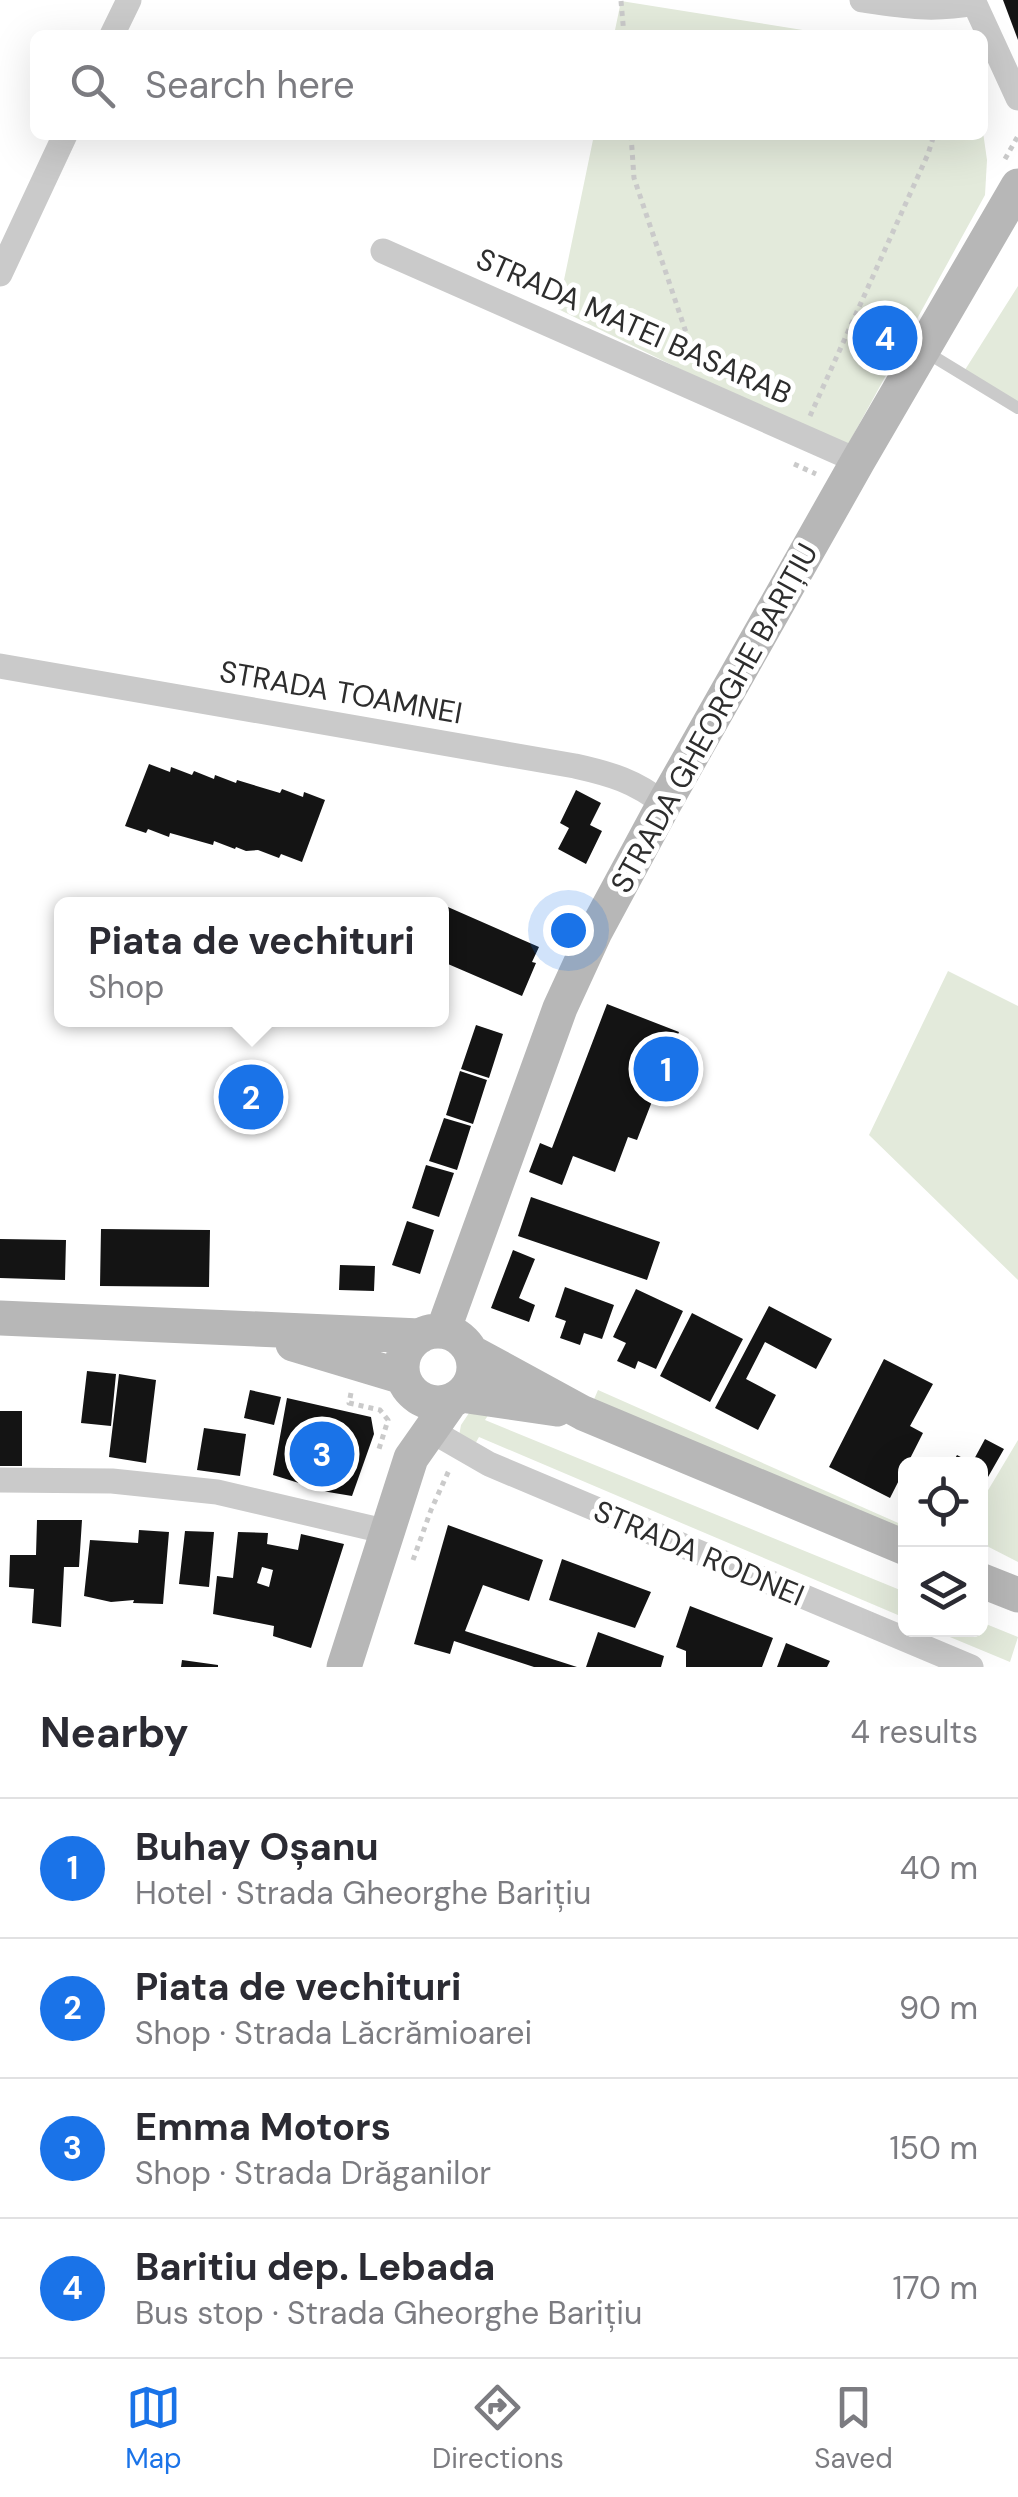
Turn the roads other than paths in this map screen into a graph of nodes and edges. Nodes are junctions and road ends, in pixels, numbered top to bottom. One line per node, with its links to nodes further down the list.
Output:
1 (128, 0): 4 (street)
2 (862, 0): 3 (street)
3 (974, 2): 5 (street)
4 (114, 30)
5 (987, 30)
6 (988, 33): 7 (street)
7 (1018, 98)
8 (63, 140): 11 (street)
9 (1018, 186): 12 (main road, STRADA GHEORGHE BARIȚIU)
10 (383, 251): 14 (street, STRADA MATEI BASARAB)
11 (0, 274)
12 (924, 350): 13 (lane); 14 (main road, STRADA GHEORGHE BARIȚIU)
13 (1018, 408)
14 (858, 461): 16 (main road, STRADA GHEORGHE BARIȚIU)
15 (0, 666): 16 (street, STRADA TOAMNEI)
16 (664, 804): 19 (main road, STRADA GHEORGHE BARIȚIU)
17 (0, 1318): 18 (main road)
18 (239, 1328): 19 (main road); 20 (main road)
19 (444, 1340): 20 (main road); 21 (main road); 22 (main road)
20 (406, 1382): 21 (main road); 23 (main road)
21 (456, 1398): 22 (main road); 23 (main road)
22 (582, 1413): 26 (main road)
23 (406, 1448): 25 (main road); 30 (street, STRADA RODNEI)
24 (0, 1480): 25 (street)
25 (388, 1532): 29 (main road)
26 (904, 1547)
27 (988, 1583): 28 (main road)
28 (1018, 1595)
29 (344, 1667)
30 (971, 1667)

